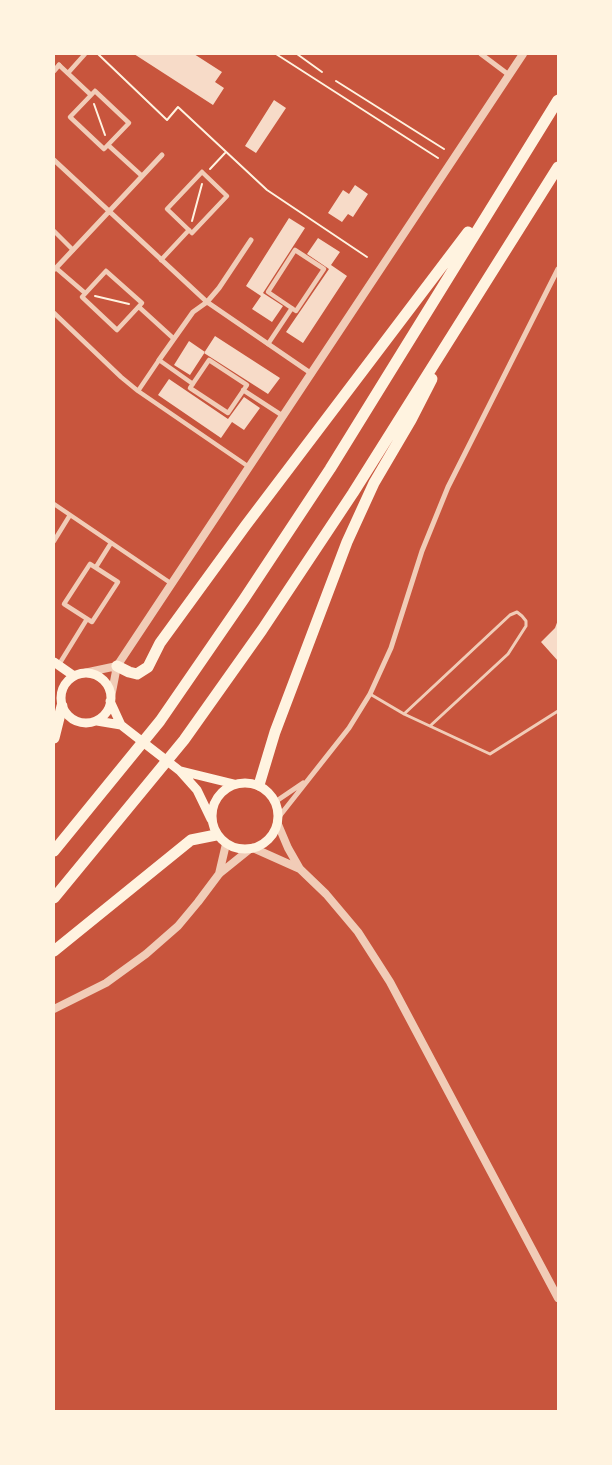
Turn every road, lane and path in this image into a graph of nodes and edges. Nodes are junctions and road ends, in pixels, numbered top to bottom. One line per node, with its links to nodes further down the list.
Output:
1 (85, 54): 10 (street)
2 (98, 54): 17 (path)
3 (276, 54): 19 (path)
4 (297, 54): 9 (path)
5 (481, 54): 11 (street)
6 (523, 54): 11 (street)
7 (59, 65): 8 (street); 10 (street)
8 (54, 71)
9 (322, 72)
10 (68, 74): 13 (street)
11 (510, 75): 43 (street)
12 (336, 80): 16 (path)
13 (91, 95): 15 (path); 15 (street); 15 (street)
14 (558, 100): 24 (highway)
15 (108, 145): 23 (street)
16 (444, 149)
17 (226, 152): 22 (path); 30 (path)
18 (162, 155): 23 (street)
19 (438, 158)
20 (54, 160): 25 (street)
21 (558, 167): 39 (highway)
22 (205, 174): 26 (path); 26 (street); 26 (street)
23 (142, 176): 25 (street)
24 (508, 178): 57 (highway); 80 (highway)
25 (109, 211): 29 (street); 31 (street)
26 (189, 230): 31 (street)
27 (54, 231): 29 (street)
28 (251, 240): 35 (street)
29 (73, 250): 32 (street)
30 (367, 257)
31 (161, 260): 35 (street)
32 (55, 269): 34 (street)
33 (558, 270): 61 (street)
34 (85, 293): 36 (path); 36 (street); 36 (street)
35 (207, 302): 40 (street); 41 (street)
36 (139, 307): 40 (street)
37 (292, 308): 37 (street); 41 (street)
38 (54, 313): 46 (street)
39 (466, 314): 73 (highway); 83 (highway)
40 (173, 338): 42 (street)
41 (268, 344): 43 (street)
42 (159, 360): 44 (street); 46 (street)
43 (312, 374): 47 (street)
44 (193, 384): 45 (street); 45 (street)
45 (243, 390): 47 (street)
46 (138, 391): 48 (street)
47 (283, 416): 48 (street)
48 (249, 466): 54 (street)
49 (54, 504): 50 (street)
50 (70, 516): 51 (street); 52 (street)
51 (54, 541)
52 (111, 543): 53 (street); 54 (street)
53 (96, 567): 55 (street); 55 (street)
54 (172, 584): 57 (street)
55 (88, 619): 56 (street)
56 (56, 664): 59 (main road)
57 (117, 666): 58 (street); 62 (street)
58 (84, 673): 59 (main road); 62 (main road)
59 (74, 676): 63 (main road)
60 (54, 691): 63 (main road)
61 (370, 694): 65 (lane); 71 (street)
62 (110, 699): 66 (main road); 67 (main road)
63 (61, 704): 66 (main road); 69 (highway)
64 (558, 711): 68 (lane)
65 (404, 714): 68 (lane); 68 (lane)
66 (97, 720): 67 (main road)
67 (121, 725): 70 (main road)
68 (430, 726)
69 (54, 731)
70 (180, 770): 72 (main road); 75 (main road)
71 (308, 780): 74 (street); 76 (street)
72 (234, 784): 73 (main road); 75 (main road)
73 (259, 786): 74 (main road)
74 (275, 802): 76 (main road)
75 (211, 819): 77 (main road)
76 (277, 820): 79 (main road); 81 (street)
77 (216, 834): 78 (main road); 84 (highway)
78 (226, 844): 79 (main road); 82 (street)
79 (252, 849): 81 (street); 82 (street)
80 (54, 851)
81 (300, 869): 86 (street)
82 (219, 874): 85 (street)
83 (54, 898)
84 (54, 951)
85 (54, 1009)
86 (558, 1298)

